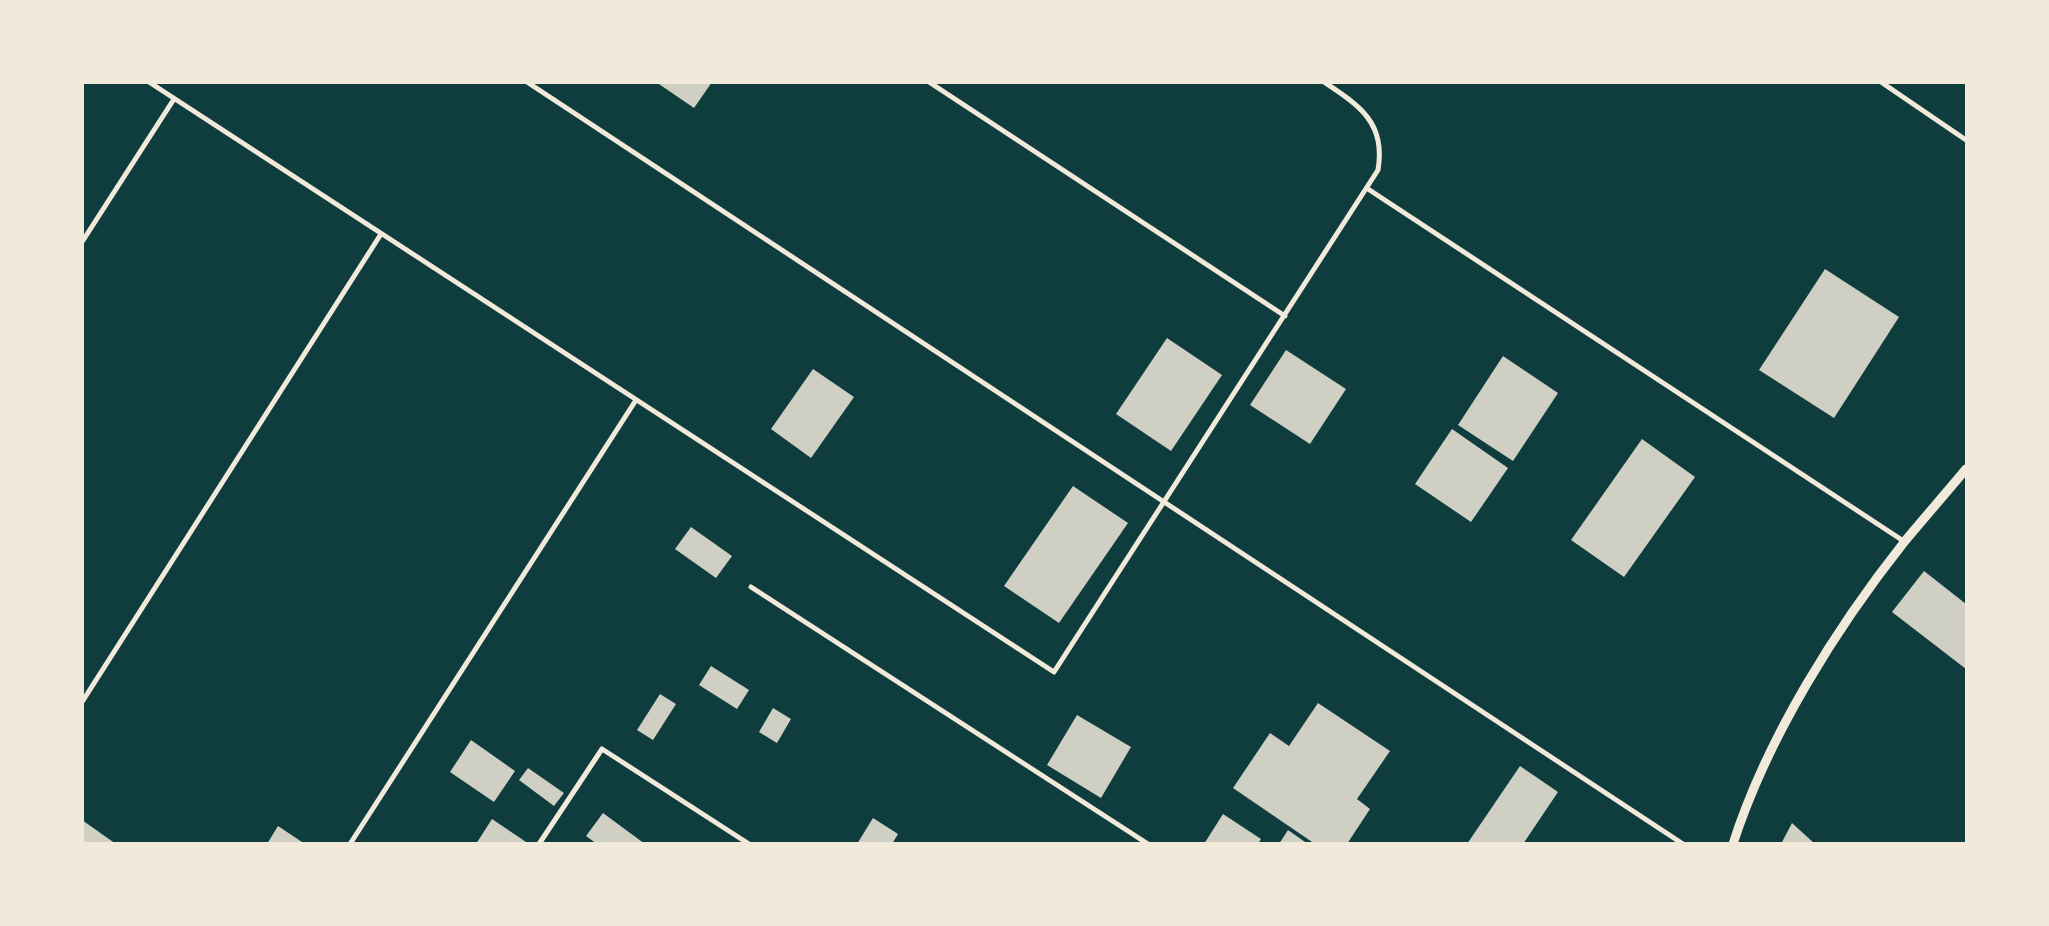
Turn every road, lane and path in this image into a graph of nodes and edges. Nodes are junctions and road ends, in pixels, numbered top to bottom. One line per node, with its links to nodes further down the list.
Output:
1 (149, 82): 6 (street)
2 (528, 82): 14 (street)
3 (930, 82): 11 (street)
4 (1324, 82): 8 (street)
5 (1881, 82): 7 (street)
6 (174, 99): 9 (street); 10 (street)
7 (1966, 140)
8 (1368, 189): 11 (street); 15 (street)
9 (381, 234): 12 (street); 17 (street)
10 (82, 242)
11 (1285, 316): 14 (street)
12 (636, 400): 14 (street); 18 (street)
13 (1966, 469): 15 (street)
14 (1164, 502): 22 (street)
15 (1905, 542): 23 (street)
16 (751, 587): 21 (street)
17 (82, 702)
18 (350, 844)
19 (539, 844): 20 (street)
20 (749, 844)
21 (1148, 844)
22 (1683, 844)
23 (1733, 844)

